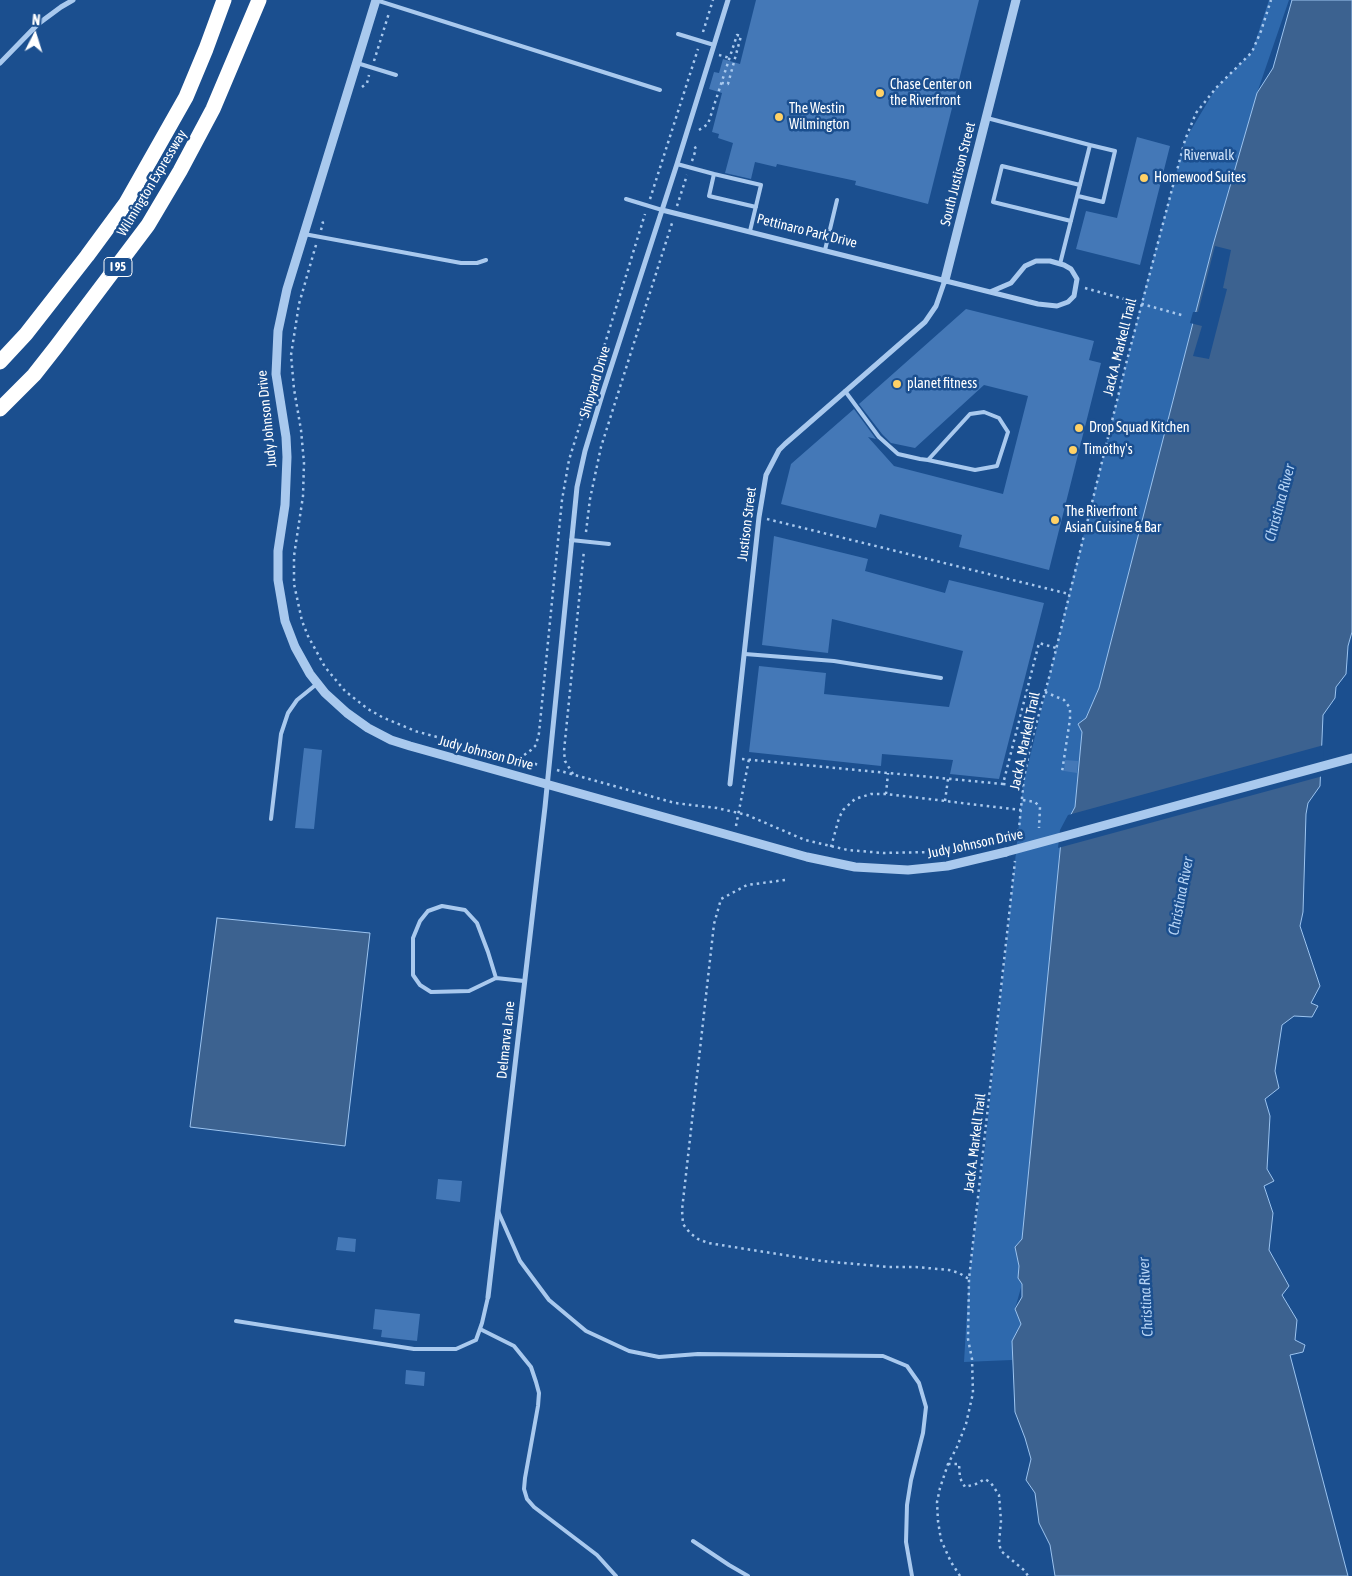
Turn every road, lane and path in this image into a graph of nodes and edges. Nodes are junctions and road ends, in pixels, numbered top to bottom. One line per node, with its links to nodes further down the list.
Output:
1 (73, 0): 11 (street)
2 (224, 0): 45 (highway, Wilmington Expressway / I 95)
3 (259, 0): 47 (highway, Wilmington Expressway / I 95)
4 (376, 0): 8 (lane); 12 (street, Judy Johnson Drive)
5 (728, 0): 10 (street, Shipyard Drive)
6 (1016, 0): 18 (street, South Justison Street)
7 (1271, 0): 43 (path, Jack A. Markell Trail)
8 (392, 5): 13 (path); 17 (lane)
9 (678, 34): 10 (lane)
10 (714, 45): 22 (street, Shipyard Drive)
11 (0, 63)
12 (356, 63): 13 (lane); 35 (street, Judy Johnson Drive)
13 (372, 68): 14 (lane); 16 (path)
14 (396, 75)
15 (722, 83): 15 (path); 19 (path)
16 (361, 88)
17 (660, 90)
18 (986, 118): 21 (lane); 40 (street, South Justison Street)
19 (697, 135)
20 (695, 142): 23 (path)
21 (1090, 145): 25 (lane); 26 (lane)
22 (677, 164): 23 (lane); 30 (street, Shipyard Drive)
23 (690, 168): 24 (lane); 31 (path)
24 (714, 174): 29 (lane); 29 (lane)
25 (1080, 185): 26 (lane); 33 (lane)
26 (1078, 196): 33 (lane)
27 (626, 199): 30 (lane)
28 (837, 200): 37 (lane)
29 (756, 207): 34 (lane)
30 (662, 210): 31 (street, Pettinaro Park Drive); 50 (street, Shipyard Drive)
31 (675, 213): 34 (street, Pettinaro Park Drive); 51 (path)
32 (322, 214): 36 (path)
33 (1071, 221): 39 (lane)
34 (750, 232): 37 (street, Pettinaro Park Drive)
35 (304, 234): 36 (lane); 57 (street, Judy Johnson Drive)
36 (319, 237): 38 (lane); 62 (path)
37 (825, 250): 40 (street, Pettinaro Park Drive)
38 (486, 260)
39 (1060, 264): 41 (street); 42 (street)
40 (945, 280): 42 (street, Pettinaro Park Drive); 46 (street, Justison Street)
41 (1077, 286): 42 (street, Pettinaro Park Drive); 43 (path)
42 (990, 292)
43 (1141, 304): 44 (path); 53 (path, Jack A. Markell Trail)
44 (1185, 316)
45 (0, 362)
46 (845, 391): 48 (lane); 49 (street, Justison Street)
47 (0, 409)
48 (928, 460): 48 (lane)
49 (759, 517): 53 (path); 55 (street, Justison Street)
50 (571, 540): 51 (lane); 62 (street, Shipyard Drive)
51 (585, 542): 52 (lane); 65 (path)
52 (609, 544)
53 (1069, 594): 54 (path, Jack A. Markell Trail)
54 (1056, 648): 58 (path, Jack A. Markell Trail); 69 (path)
55 (745, 654): 56 (lane); 59 (street, Justison Street)
56 (941, 678)
57 (318, 683): 67 (street, Judy Johnson Drive); 76 (lane)
58 (1045, 692): 63 (path); 70 (path, Jack A. Markell Trail)
59 (733, 758): 61 (path); 68 (street, Justison Street)
60 (1352, 758): 78 (street, Judy Johnson Drive, bridge)
61 (749, 759): 64 (path); 75 (path)
62 (548, 768): 65 (path); 67 (street, Shipyard Drive)
63 (1062, 772)
64 (888, 773): 66 (path); 71 (path)
65 (574, 775): 75 (path)
66 (948, 779): 69 (path); 73 (path)
67 (546, 784): 78 (street, Judy Johnson Drive); 85 (street, Delmarva Lane)
68 (730, 784)
69 (1003, 784): 70 (path)
70 (1023, 786): 72 (path, Jack A. Markell Trail)
71 (886, 794): 73 (path); 81 (path)
72 (1022, 800): 74 (path, Jack A. Markell Trail); 77 (path)
73 (945, 801): 74 (path)
74 (1021, 810): 80 (path, Jack A. Markell Trail)
75 (738, 812): 78 (path); 81 (path)
76 (271, 819)
77 (1039, 828)
78 (734, 837)
79 (1006, 838): 81 (path)
80 (1018, 839)
81 (831, 847)
82 (1016, 859): 87 (path, Jack A. Markell Trail)
83 (785, 880): 87 (path)
84 (496, 978): 84 (lane); 85 (lane)
85 (524, 981): 86 (street, Delmarva Lane)
86 (498, 1211): 88 (street, Delmarva Lane); 95 (lane)
87 (969, 1279): 91 (path, Jack A. Markell Trail)
88 (488, 1297): 90 (lane)
89 (236, 1321): 90 (lane)
90 (480, 1329): 93 (lane)
91 (948, 1464): 96 (path, Jack A. Markell Trail); 97 (path)
92 (693, 1541): 94 (lane)
93 (616, 1576)
94 (748, 1576)
95 (912, 1576)
96 (960, 1576)
97 (1028, 1576)

